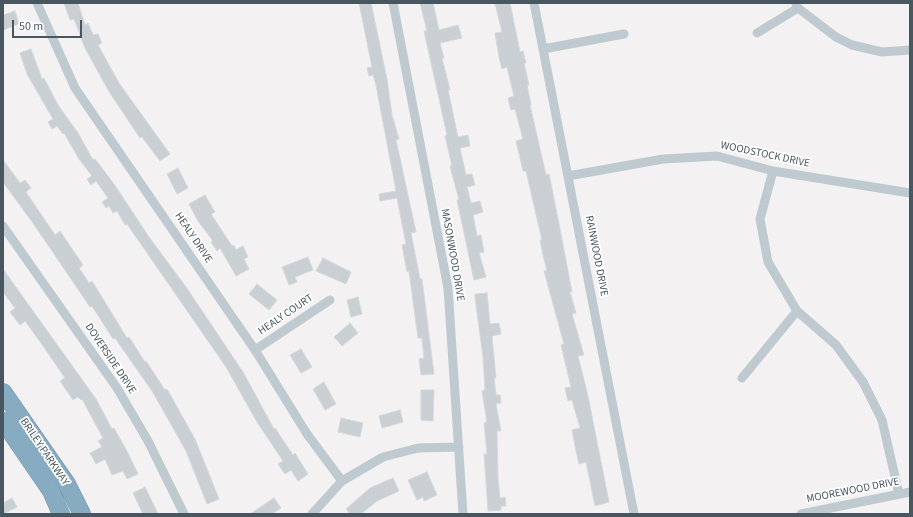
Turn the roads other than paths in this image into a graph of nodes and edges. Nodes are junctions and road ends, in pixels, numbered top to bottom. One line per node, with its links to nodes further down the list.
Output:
1 (37, 3): 15 (street, HEALY DRIVE)
2 (393, 3): 19 (street, MASONWOOD DRIVE)
3 (534, 3): 7 (street, RAINWOOD DRIVE)
4 (797, 6): 5 (street); 8 (street)
5 (757, 33)
6 (624, 34): 7 (street)
7 (543, 49): 10 (street, RAINWOOD DRIVE)
8 (910, 50)
9 (773, 171): 10 (street, WOODSTOCK DRIVE); 11 (street, WOODSTOCK DRIVE); 14 (street)
10 (568, 176): 28 (street, RAINWOOD DRIVE)
11 (910, 193)
12 (3, 226): 25 (street, DOVERSIDE DRIVE)
13 (330, 300): 15 (street, HEALY COURT)
14 (797, 311): 16 (street); 22 (street)
15 (256, 350): 20 (street, HEALY DRIVE)
16 (742, 378)
17 (3, 392): 24 (highway, BRILEY PARKWAY)
18 (3, 421): 23 (highway, BRILEY PARKWAY)
19 (459, 447): 20 (street); 27 (street, MASONWOOD DRIVE)
20 (342, 481): 26 (street)
21 (910, 492): 22 (street, MOOREWOOD DRIVE)
22 (899, 494): 29 (street, MOOREWOOD DRIVE)
23 (61, 514)
24 (82, 514)
25 (184, 514)
26 (312, 514)
27 (463, 514)
28 (634, 514)
29 (801, 514)

